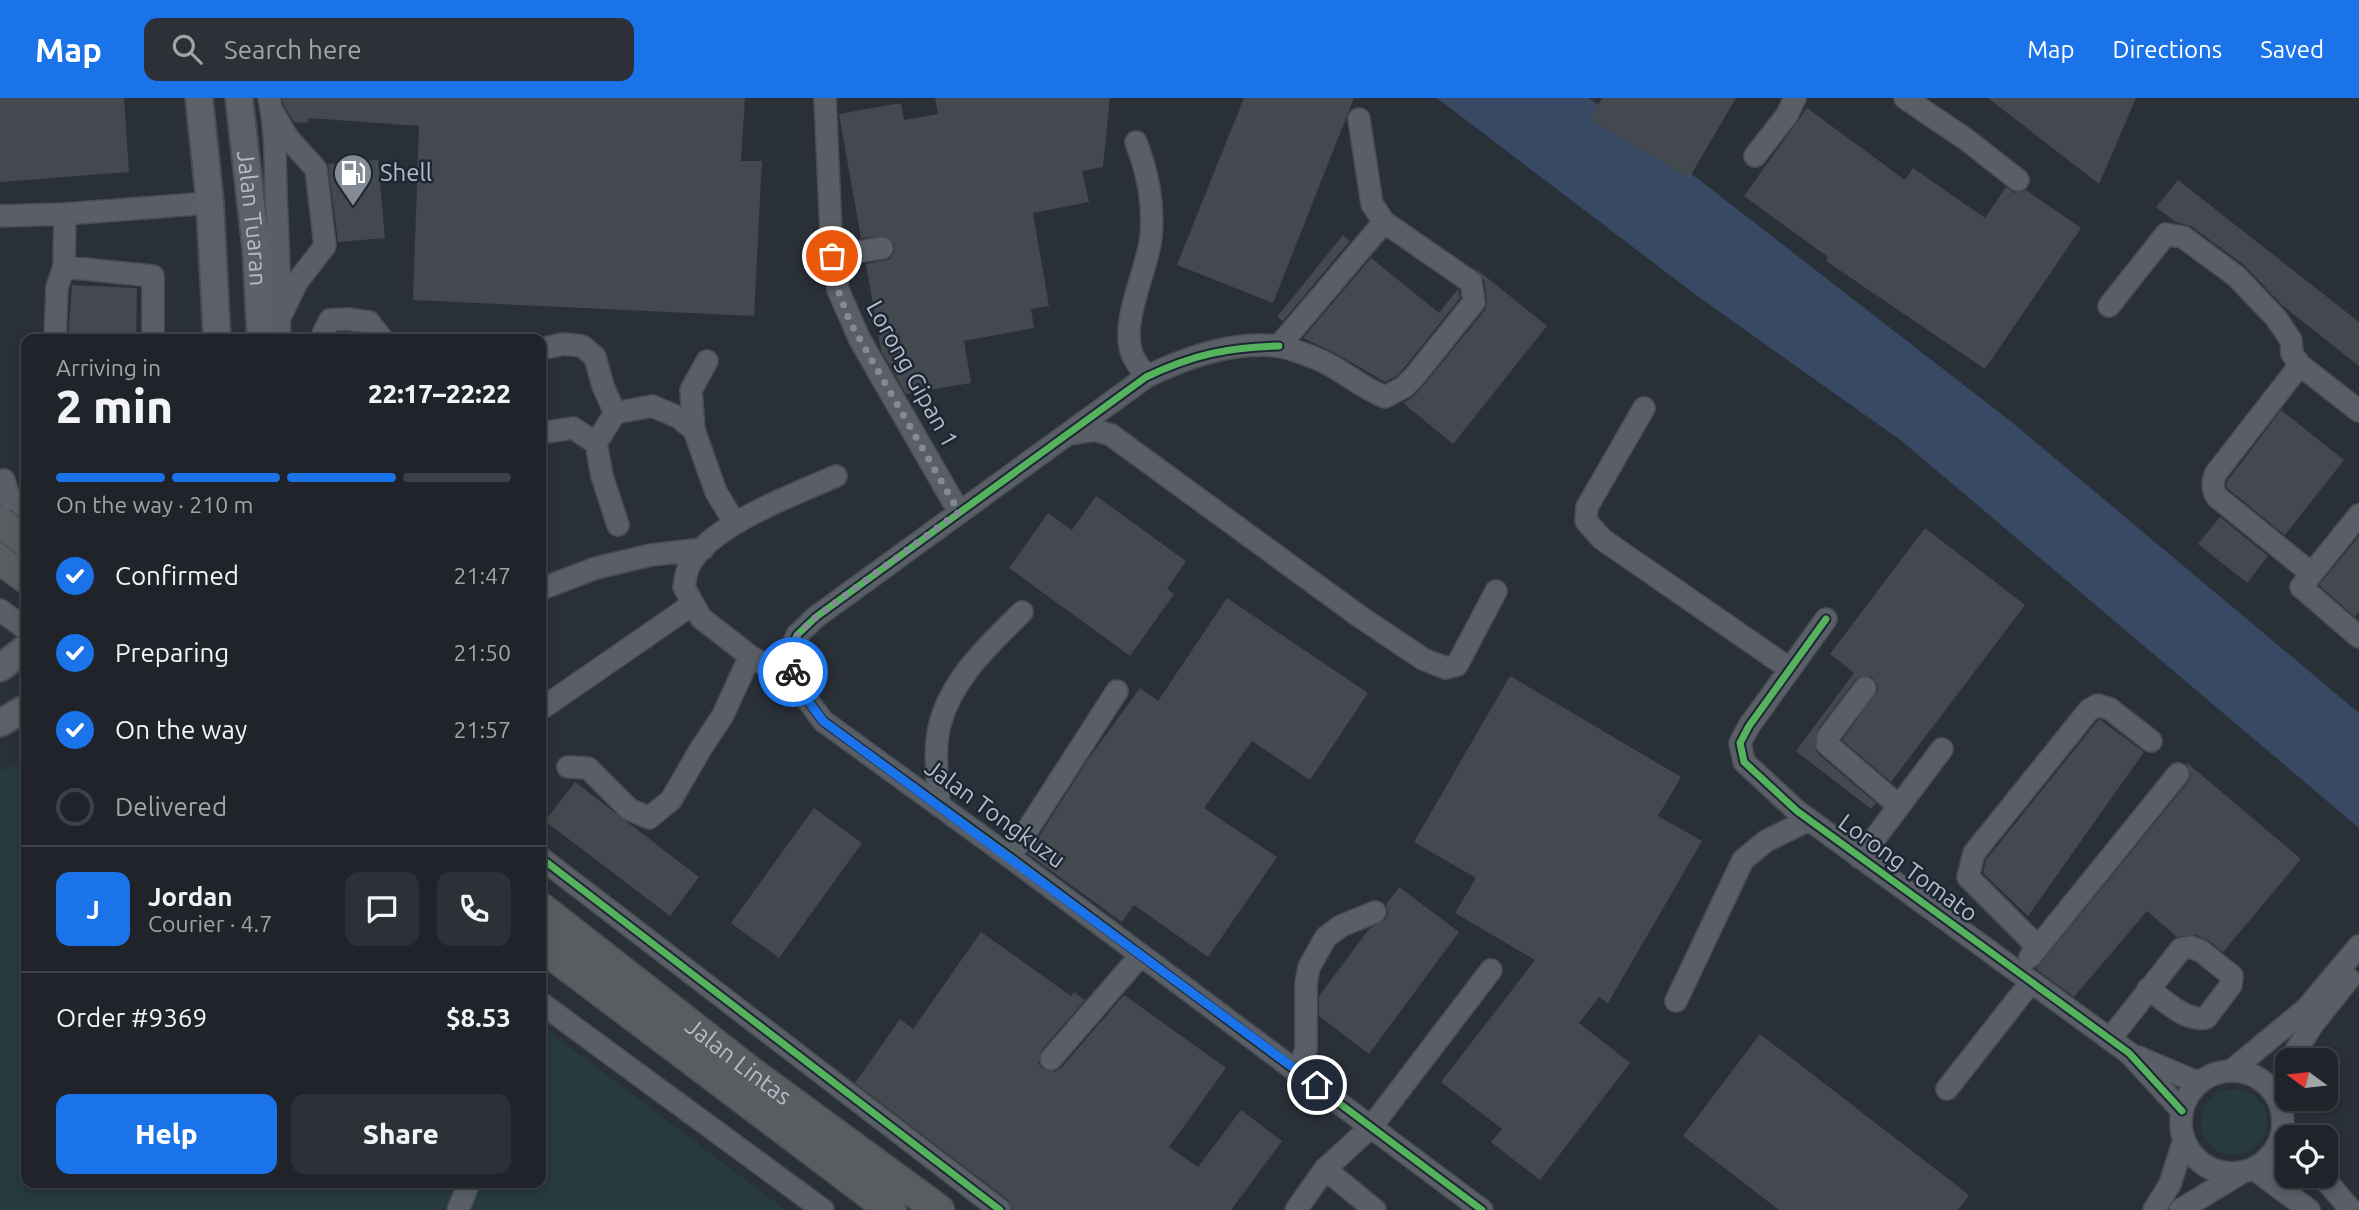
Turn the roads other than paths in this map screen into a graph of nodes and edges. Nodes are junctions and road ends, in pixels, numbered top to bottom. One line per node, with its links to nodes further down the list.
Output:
1 (200, 98): 11 (main road, Jalan Tuaran)
2 (239, 98): 22 (main road, Jalan Tuaran)
3 (825, 98): 16 (street, Lorong Gipan 1)
4 (1795, 98): 9 (street)
5 (1905, 98): 10 (street)
6 (271, 105): 22 (street); 22 (street)
7 (1359, 119): 14 (street)
8 (1136, 142): 29 (street)
9 (1755, 156)
10 (2018, 180)
11 (210, 203): 12 (street); 21 (main road, Jalan Tuaran)
12 (65, 214): 13 (street); 17 (street)
13 (0, 216)
14 (1384, 222): 25 (street); 25 (street)
15 (881, 248): 16 (street)
16 (832, 256): 40 (street, Lorong Gipan 1)
17 (64, 267): 19 (street); 20 (street)
18 (2109, 306): 28 (street)
19 (55, 334)
20 (153, 334)
21 (217, 334)
22 (275, 334)
23 (323, 334): 24 (street)
24 (378, 334)
25 (1279, 346): 29 (street, Jalan Tongkuzu)
26 (546, 348): 32 (street)
27 (707, 361): 33 (street)
28 (2301, 365): 31 (street); 50 (street)
29 (1146, 377): 35 (street, Jalan Tongkuzu)
30 (1644, 408): 62 (street)
31 (2359, 411)
32 (615, 413): 33 (street); 36 (street)
33 (694, 430): 43 (street)
34 (546, 432): 36 (street)
35 (1066, 436): 40 (street, Jalan Tongkuzu); 52 (street)
36 (596, 443): 44 (street)
37 (836, 476): 43 (street)
38 (2, 479): 39 (street); 46 (street)
39 (21, 492)
40 (959, 512): 63 (street, Jalan Tongkuzu)
41 (2359, 515): 50 (street)
42 (0, 522): 45 (highway, bridge)
43 (735, 523): 47 (street)
44 (618, 525)
45 (21, 537)
46 (0, 538)
47 (702, 549): 51 (street); 53 (street)
48 (0, 559): 49 (highway)
49 (21, 574)
50 (2312, 574): 58 (street)
51 (546, 587)
52 (1496, 591)
53 (693, 604): 60 (street); 66 (street)
54 (0, 610): 57 (street)
55 (1022, 611): 74 (street)
56 (1826, 618): 62 (street, Lorong Tomato)
57 (21, 625)
58 (2359, 637)
59 (21, 652): 61 (main road)
60 (750, 656): 63 (street); 71 (street)
61 (0, 668)
62 (1790, 669): 75 (street, Lorong Tomato)
63 (795, 683): 74 (street, Jalan Tongkuzu)
64 (1865, 688): 73 (street)
65 (1117, 691): 76 (street)
66 (546, 706)
67 (21, 711): 68 (main road)
68 (0, 723)
69 (2151, 741): 82 (street)
70 (1942, 748): 73 (street)
71 (568, 767)
72 (2178, 774): 82 (street)
73 (1898, 805): 77 (street)
74 (939, 806): 76 (street, Jalan Tongkuzu)
75 (1809, 820): 77 (street, Lorong Tomato); 89 (street)
76 (1010, 857): 84 (street, Jalan Tongkuzu)
77 (1860, 858): 87 (street, Lorong Tomato)
78 (546, 862): 112 (street)
79 (546, 912): 111 (highway, Jalan Lintas)
80 (1375, 912): 96 (street)
81 (2359, 946): 95 (street)
82 (2038, 947): 87 (street)
83 (546, 950): 110 (highway, Jalan Lintas)
84 (1140, 956): 94 (street); 96 (street, Jalan Tongkuzu)
85 (2359, 967): 92 (street)
86 (1491, 970): 101 (street)
87 (2024, 977): 91 (street, Lorong Tomato); 98 (street)
88 (2148, 989): 91 (street)
89 (1676, 1001)
90 (546, 1007): 109 (street)
91 (2110, 1039): 93 (street, Lorong Tomato)
92 (2298, 1048)
93 (2129, 1054): 97 (street, Lorong Tomato); 100 (street, Lorong Tomato)
94 (1051, 1059)
95 (2231, 1071): 97 (street); 99 (street)
96 (1298, 1072): 101 (street, Jalan Tongkuzu)
97 (2199, 1083): 100 (street)
98 (1947, 1089)
99 (2275, 1094)
100 (2182, 1111): 102 (street)
101 (1372, 1126): 104 (street); 115 (street, Jalan Tongkuzu)
102 (2184, 1140): 105 (street); 116 (street)
103 (2275, 1150): 105 (street)
104 (1325, 1169): 113 (street); 114 (street)
105 (2248, 1171): 117 (street); 118 (street)
106 (467, 1188): 108 (street)
107 (2332, 1188): 119 (street)
108 (458, 1210)
109 (823, 1210)
110 (891, 1210)
111 (939, 1210)
112 (1000, 1210)
113 (1296, 1210)
114 (1375, 1210)
115 (1482, 1210)
116 (2154, 1210)
117 (2180, 1210)
118 (2309, 1210)
119 (2351, 1210)

